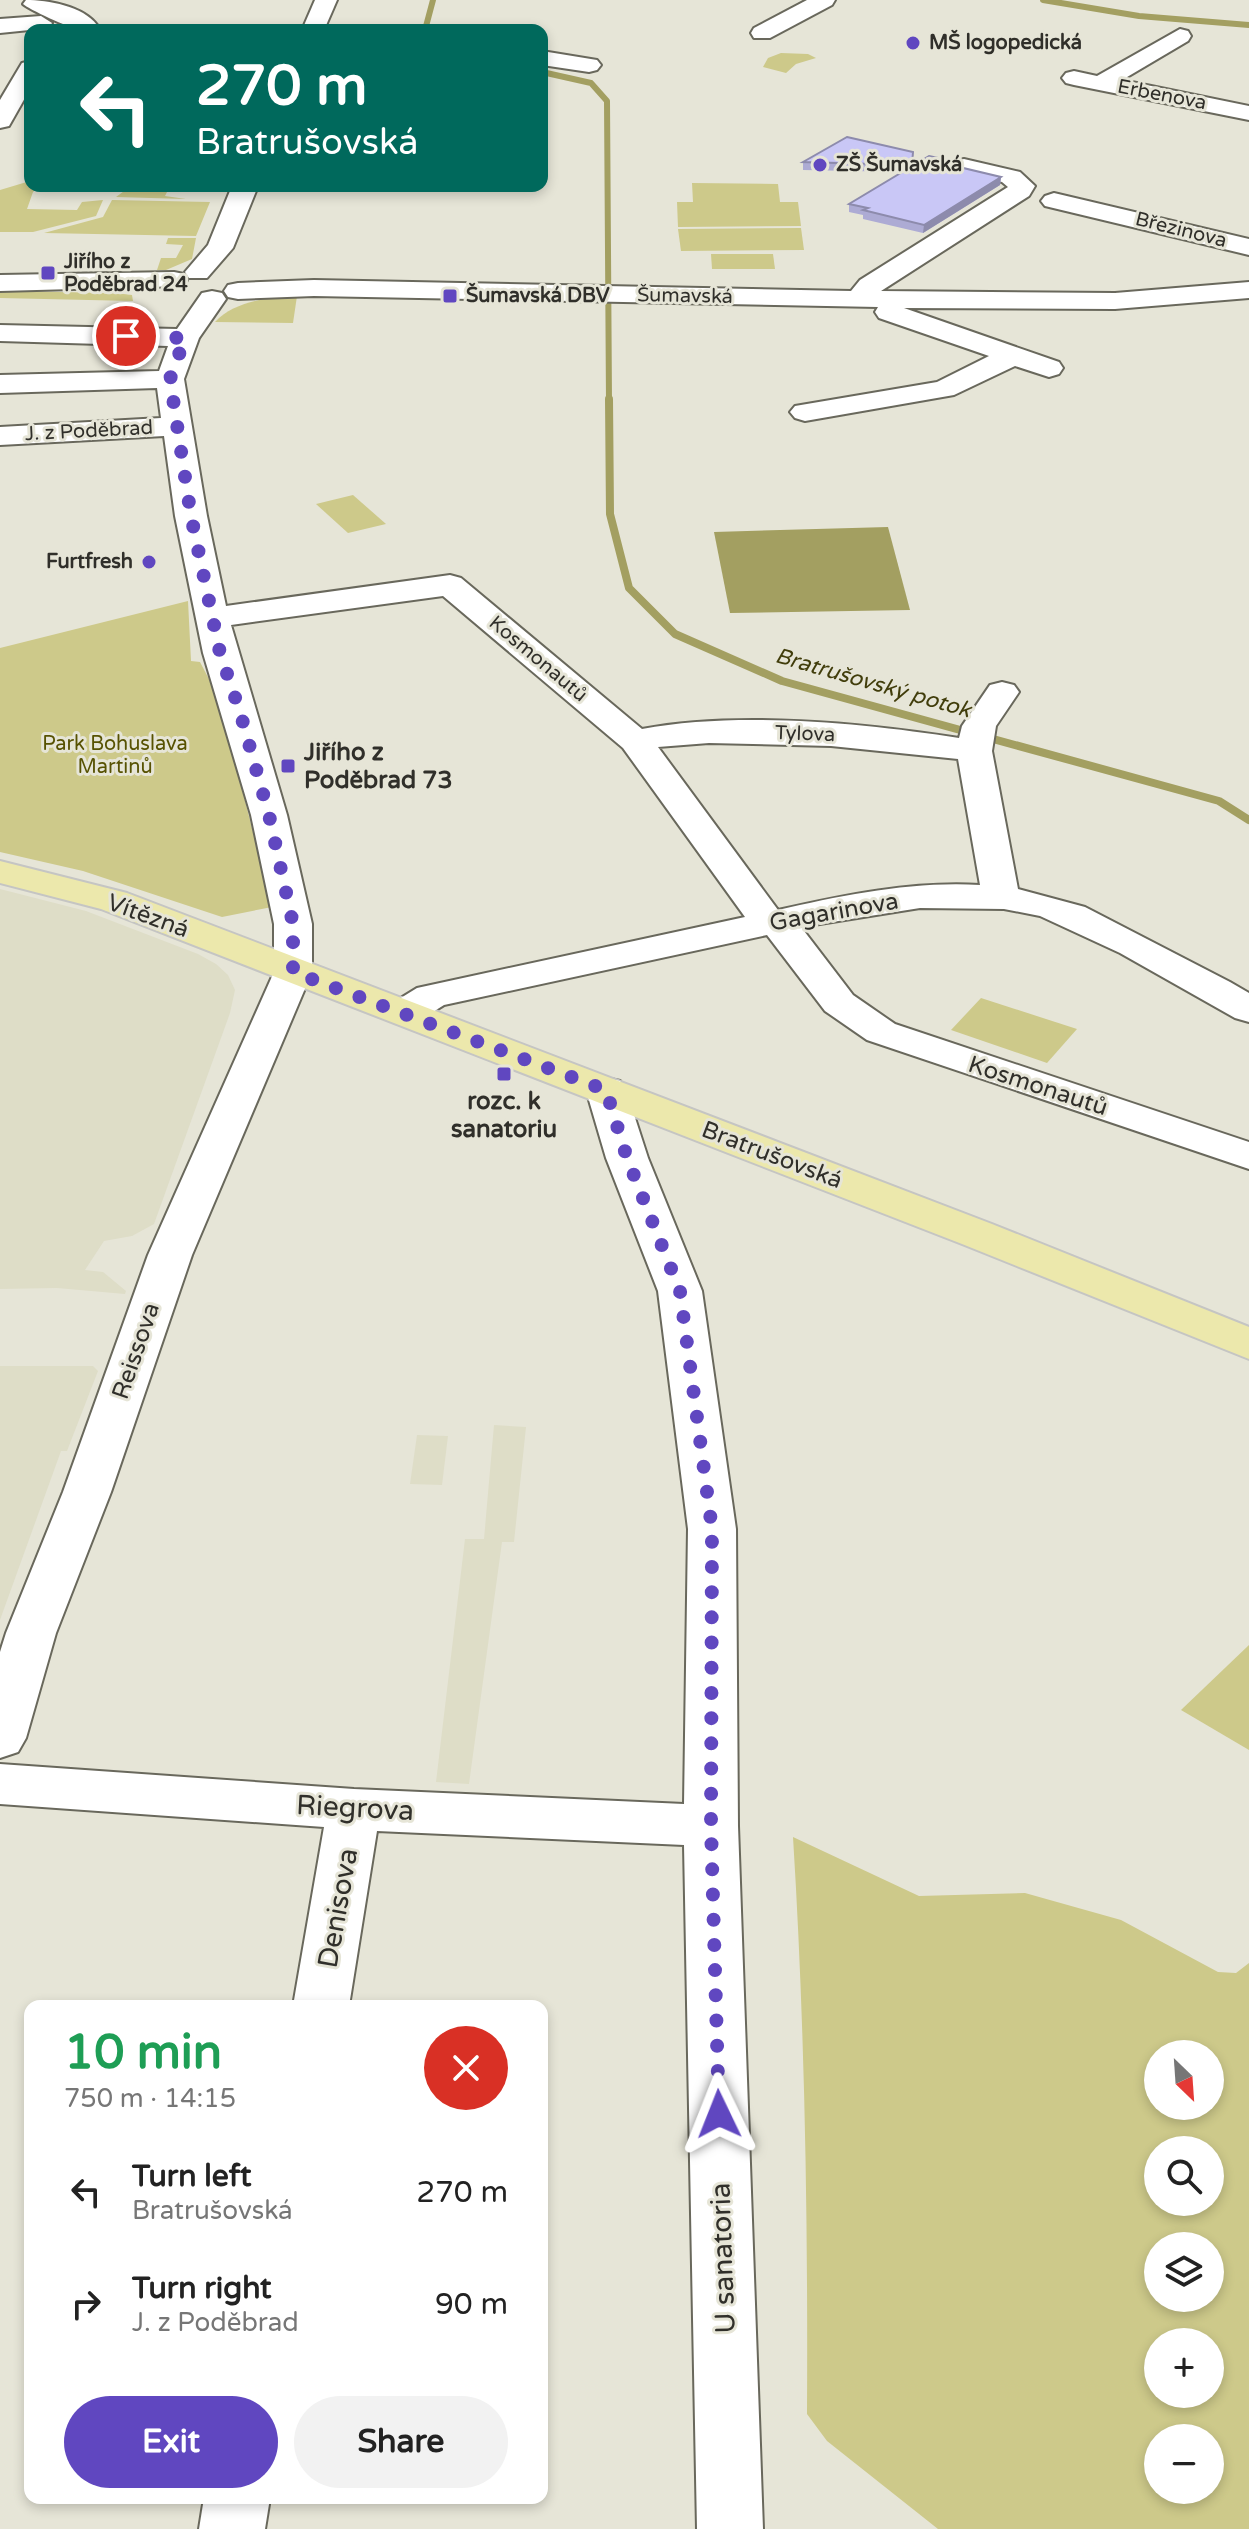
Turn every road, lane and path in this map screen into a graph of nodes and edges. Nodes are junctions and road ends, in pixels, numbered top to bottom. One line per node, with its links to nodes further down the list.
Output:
1 (326, 0): 5 (street)
2 (824, 0): 7 (street)
3 (39, 11): 4 (street); 6 (street)
4 (84, 24)
5 (316, 24)
6 (0, 26)
7 (762, 33)
8 (1180, 36): 13 (street)
9 (548, 59): 10 (street)
10 (589, 65)
11 (1074, 78): 13 (street, Erbenova)
12 (24, 79): 15 (street)
13 (1101, 83): 14 (street, Erbenova)
14 (1249, 113)
15 (0, 121)
16 (964, 166): 25 (street)
17 (243, 192): 23 (street, J. z Poděbrad)
18 (1138, 198): 20 (street, Březinova)
19 (1054, 201): 20 (street, Březinova)
20 (1113, 213): 21 (street, Březinova)
21 (1249, 247)
22 (0, 281): 23 (street, Šumavská)
23 (208, 281): 25 (street, Šumavská); 27 (street, J. z Poděbrad)
24 (1249, 290): 25 (street, Šumavská)
25 (869, 298): 28 (street, Šumavská)
26 (0, 333): 27 (street)
27 (185, 338): 30 (street, J. z Poděbrad)
28 (1014, 355): 29 (street, Šumavská); 32 (street)
29 (1049, 368)
30 (170, 379): 31 (street); 33 (street, J. z Poděbrad)
31 (0, 384)
32 (805, 412)
33 (177, 426): 34 (street, J. z Poděbrad); 35 (street, J. z Poděbrad)
34 (0, 436)
35 (214, 618): 38 (street, Kosmonautů); 42 (street, J. z Poděbrad)
36 (1002, 692): 37 (street)
37 (976, 739): 38 (street, Tylova); 40 (street)
38 (635, 741): 41 (street, Kosmonautů)
39 (0, 872): 42 (main road, Vítězná)
40 (1001, 896): 41 (street, Gagarinova); 43 (street, Gagarinova)
41 (773, 923): 44 (street, Gagarinova); 46 (street, Kosmonautů)
42 (293, 972): 44 (main road, Bratrušovská); 48 (street, Reissova)
43 (1249, 1010)
44 (405, 1012): 45 (main road, Bratrušovská)
45 (606, 1090): 47 (main road, Bratrušovská); 51 (street, U sanatoria)
46 (1249, 1156)
47 (1249, 1344)
48 (0, 1738)
49 (0, 1784): 50 (street, Riegrova)
50 (354, 1809): 51 (street, Riegrova); 52 (street, Denisova)
51 (711, 1826): 55 (street, U sanatoria)
52 (322, 2000)
53 (236, 2504): 54 (street)
54 (232, 2529)
55 (730, 2529)

